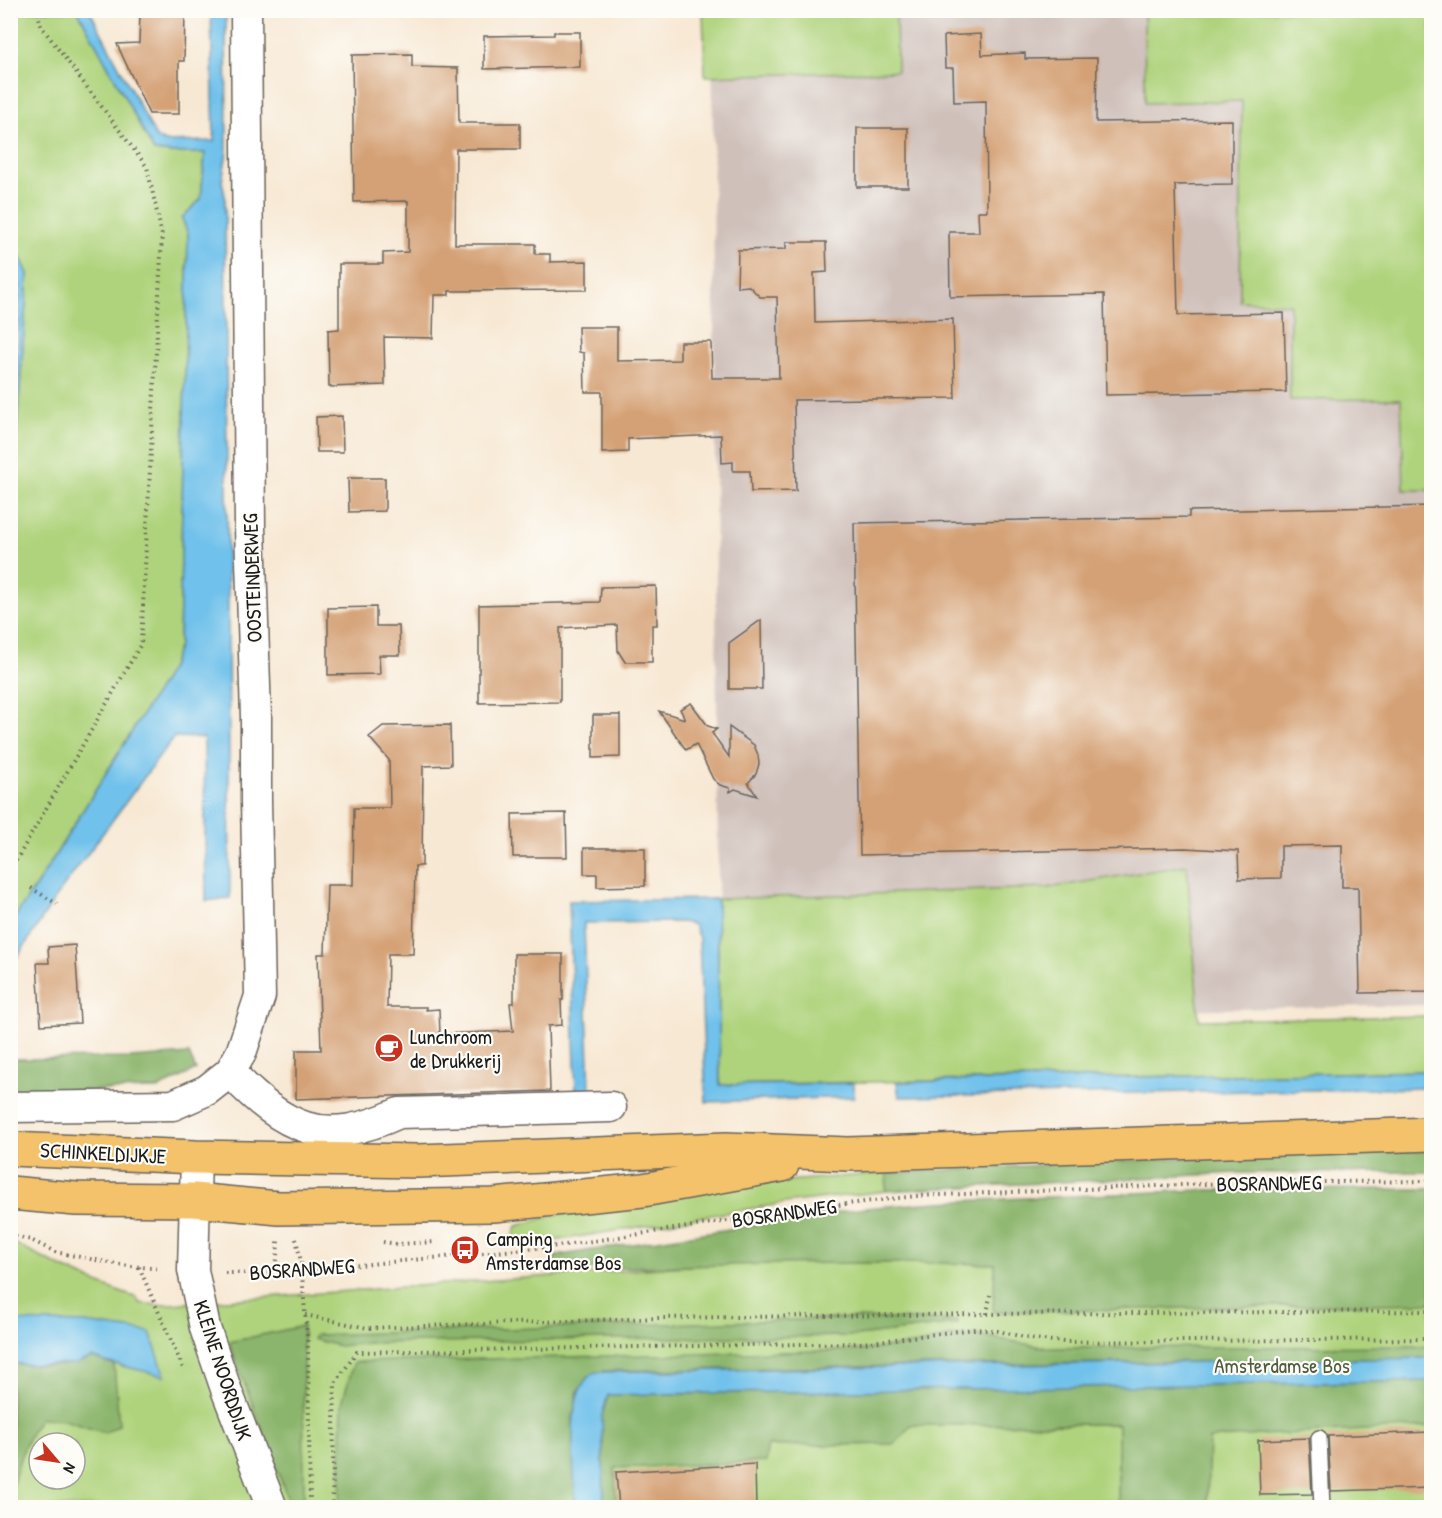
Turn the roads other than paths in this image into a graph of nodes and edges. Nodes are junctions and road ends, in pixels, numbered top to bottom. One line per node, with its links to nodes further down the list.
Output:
1 (246, 10): 2 (street, OOSTEINDERWEG)
2 (230, 1072): 3 (street, OOSTEINDERWEG); 5 (street)
3 (172, 1105): 4 (street, SCHINKELDIJKJE)
4 (10, 1107)
5 (611, 1107)
6 (1431, 1134): 8 (main road, BOSRANDWEG)
7 (10, 1149): 9 (main road, SCHINKELDIJKJE)
8 (848, 1154): 9 (main road, BOSRANDWEG); 11 (main road, BOSRANDWEG)
9 (196, 1157): 11 (street, KLEINE NOORDDIJK)
10 (10, 1194): 11 (main road, SCHINKELDIJKJE)
11 (194, 1200): 13 (street, KLEINE NOORDDIJK)
12 (1319, 1438): 14 (lane)
13 (272, 1508)
14 (1322, 1508)

